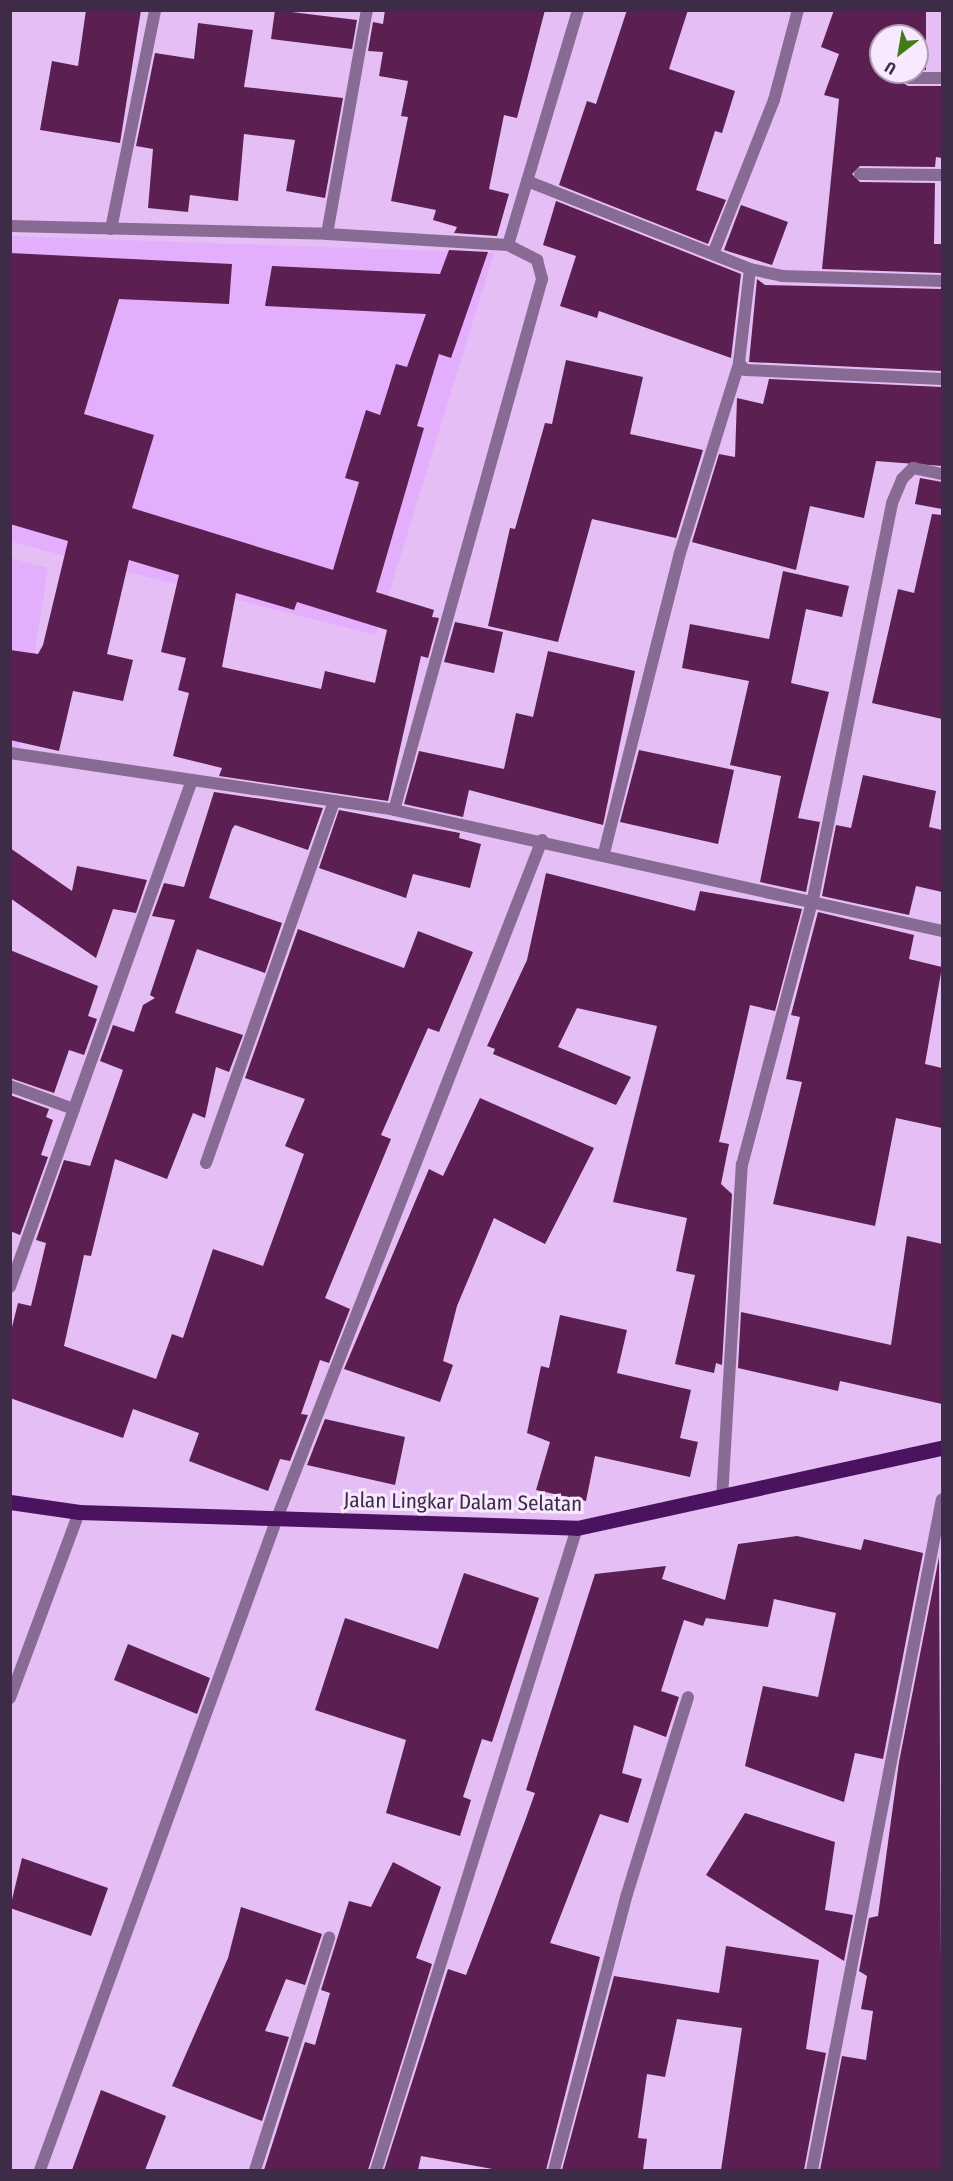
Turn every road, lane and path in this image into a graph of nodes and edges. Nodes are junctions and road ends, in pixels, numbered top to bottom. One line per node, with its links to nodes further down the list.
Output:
1 (155, 10): 9 (street)
2 (367, 10): 10 (street)
3 (578, 10): 7 (street)
4 (798, 10): 12 (street)
5 (860, 174): 6 (street)
6 (942, 176)
7 (527, 181): 11 (street); 12 (street)
8 (10, 226): 9 (street)
9 (111, 228): 10 (street)
10 (327, 234): 11 (street)
11 (508, 245): 21 (street)
12 (713, 254): 13 (street)
13 (750, 269): 14 (street); 15 (street)
14 (942, 281)
15 (738, 363): 16 (street); 23 (street)
16 (942, 379)
17 (942, 474): 24 (street)
18 (10, 753): 19 (street)
19 (192, 780): 20 (street); 27 (street)
20 (334, 801): 21 (street); 28 (street)
21 (394, 810): 22 (street)
22 (542, 840): 23 (street); 35 (street)
23 (604, 853): 24 (street)
24 (813, 899): 25 (street); 31 (street)
25 (942, 931)
26 (10, 1086): 27 (street)
27 (74, 1110): 29 (street)
28 (206, 1163)
29 (10, 1287)
30 (942, 1448): 31 (main road, Jalan Lingkar Dalam Selatan)
31 (722, 1498): 36 (main road, Jalan Lingkar Dalam Selatan)
32 (942, 1499): 44 (street)
33 (10, 1502): 34 (main road, Jalan Lingkar Dalam Selatan)
34 (79, 1512): 35 (main road, Jalan Lingkar Dalam Selatan); 38 (street)
35 (277, 1518): 36 (main road, Jalan Lingkar Dalam Selatan); 40 (street)
36 (577, 1528): 42 (street)
37 (688, 1697): 43 (street)
38 (10, 1698)
39 (329, 1938): 41 (street)
40 (40, 2170)
41 (255, 2170)
42 (376, 2170)
43 (554, 2170)
44 (812, 2170)

